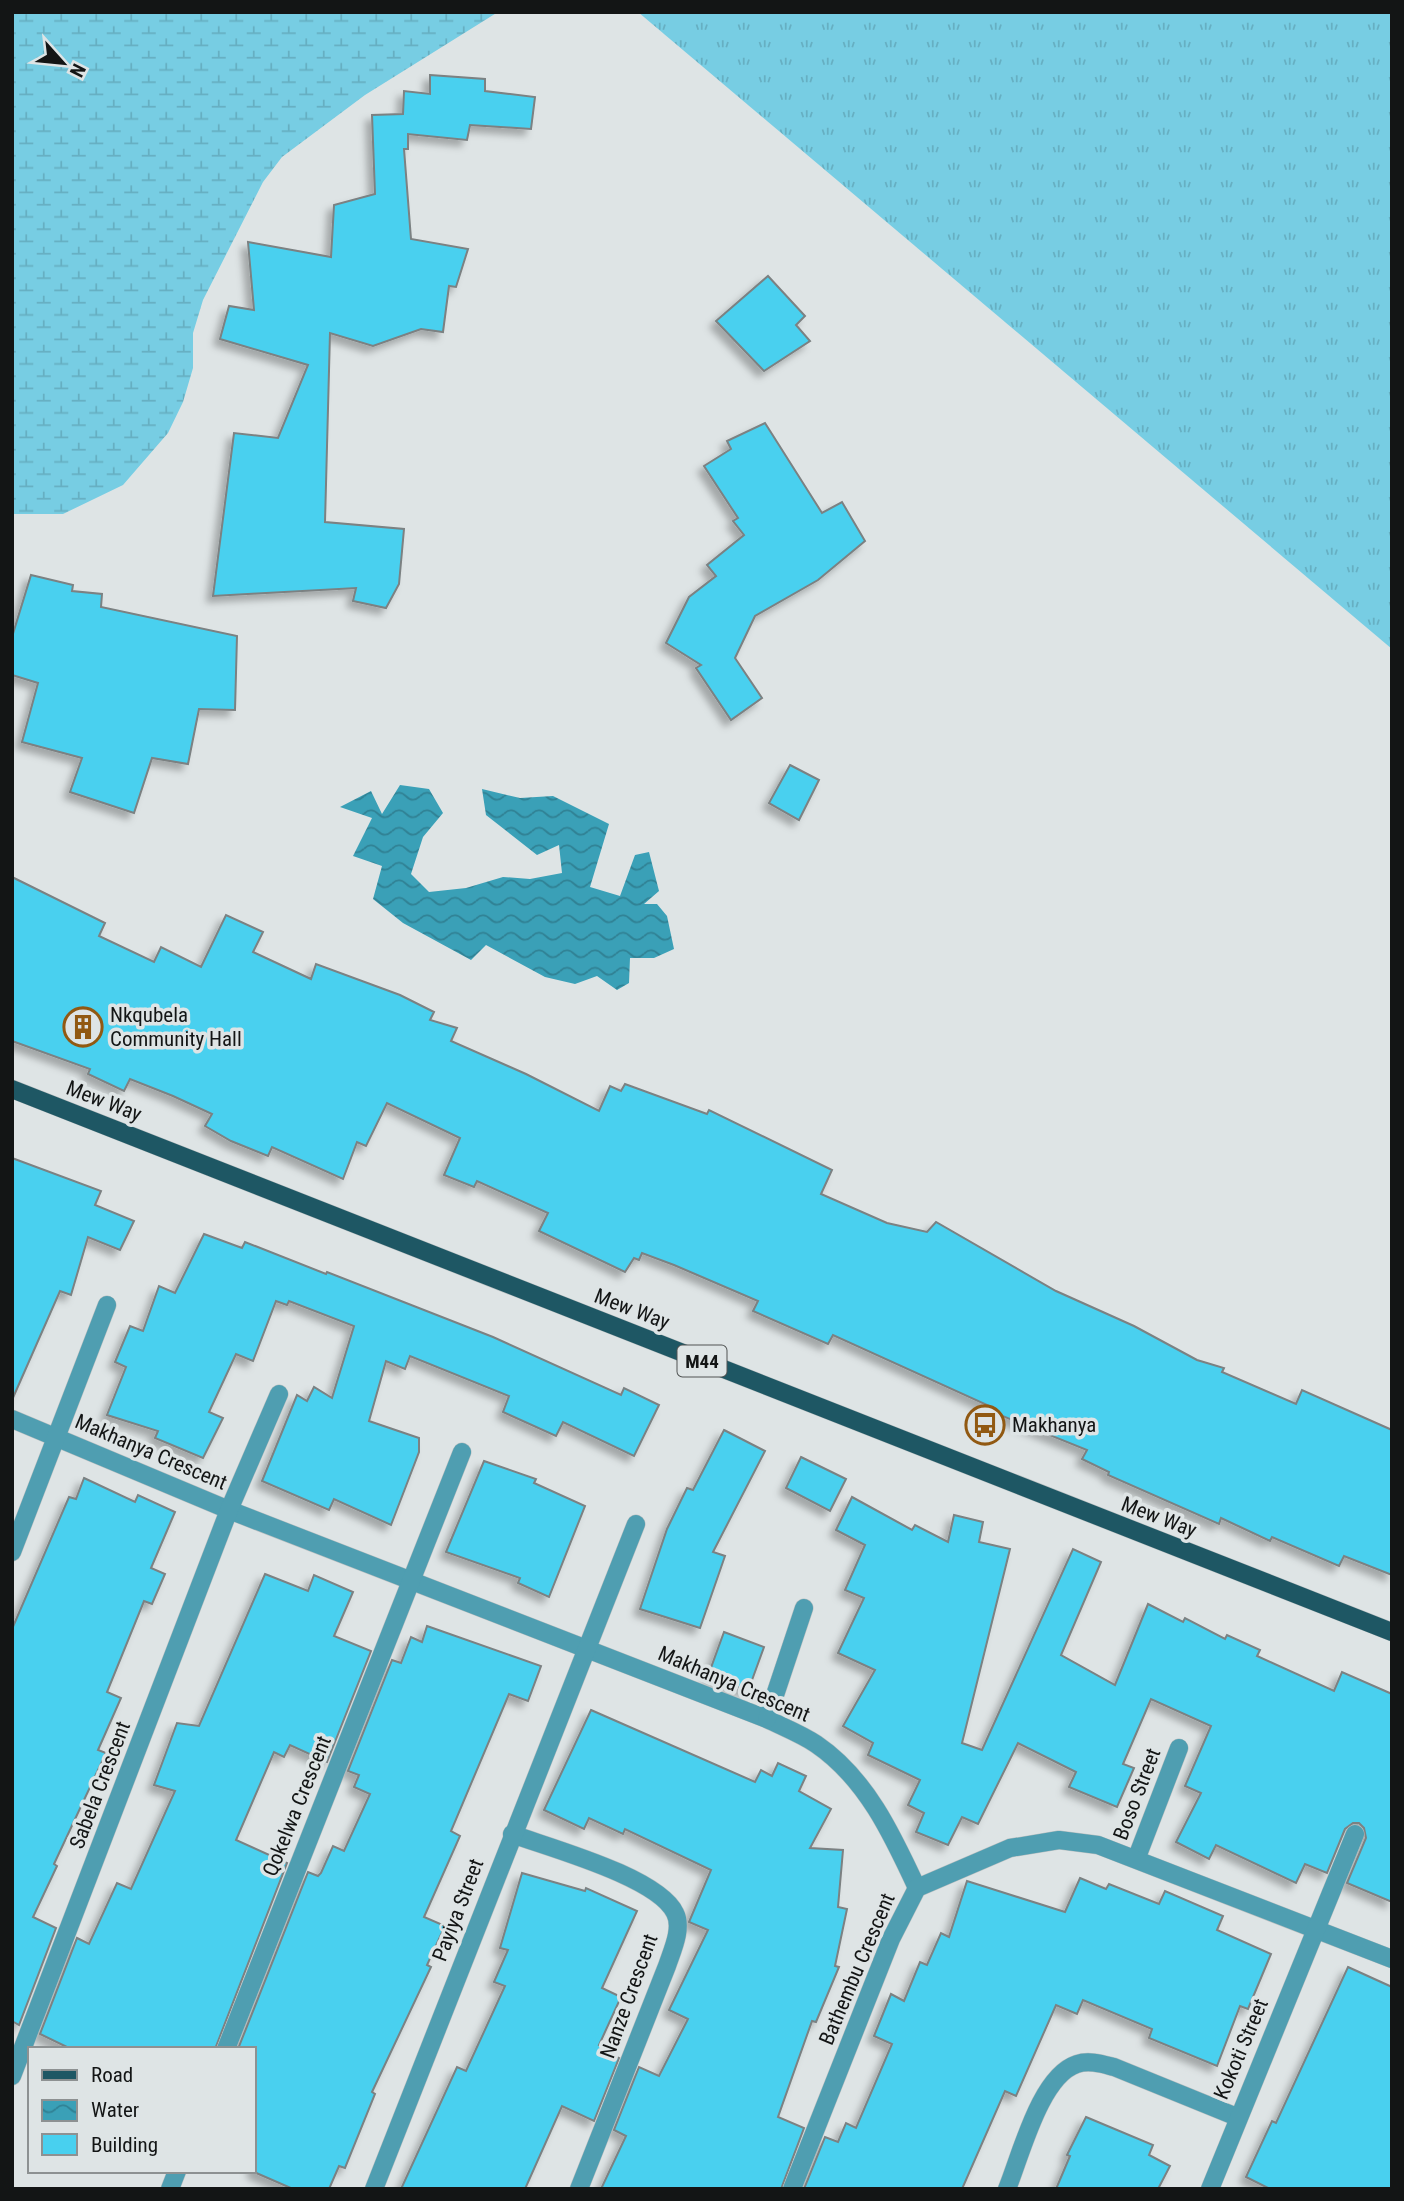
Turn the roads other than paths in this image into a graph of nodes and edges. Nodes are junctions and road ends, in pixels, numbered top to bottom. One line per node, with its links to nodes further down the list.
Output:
1 (12, 1089): 12 (main road, Mew Way / M44)
2 (107, 1305): 5 (street, Makhanya Crescent)
3 (279, 1394): 7 (street, Makhanya Crescent)
4 (12, 1419): 5 (street, Makhanya Crescent)
5 (56, 1436): 7 (street, Makhanya Crescent); 9 (street)
6 (462, 1452): 10 (street)
7 (229, 1510): 10 (street, Makhanya Crescent); 23 (street, Sabela Crescent)
8 (636, 1524): 13 (street)
9 (12, 1552)
10 (411, 1580): 13 (street, Makhanya Crescent); 22 (street, Qokelwa Crescent)
11 (804, 1608): 14 (street)
12 (1392, 1632)
13 (587, 1648): 14 (street, Makhanya Crescent); 16 (street, Payiya Street)
14 (767, 1719): 19 (street, Makhanya Crescent)
15 (1179, 1748): 18 (street, Boso Street)
16 (512, 1834): 25 (street, Payiya Street); 26 (street, Nanze Crescent)
17 (1355, 1834): 20 (street)
18 (1137, 1857): 19 (street, Bathembu Crescent); 20 (street, Bathembu Crescent)
19 (916, 1888): 27 (street, Bathembu Crescent)
20 (1316, 1928): 21 (street, Bathembu Crescent); 24 (street, Kokoti Street)
21 (1392, 1959)
22 (227, 2047)
23 (12, 2076)
24 (1237, 2117): 28 (street); 29 (street, Kokoti Street)
25 (374, 2189)
26 (579, 2189)
27 (792, 2189)
28 (1007, 2189)
29 (1209, 2189)

